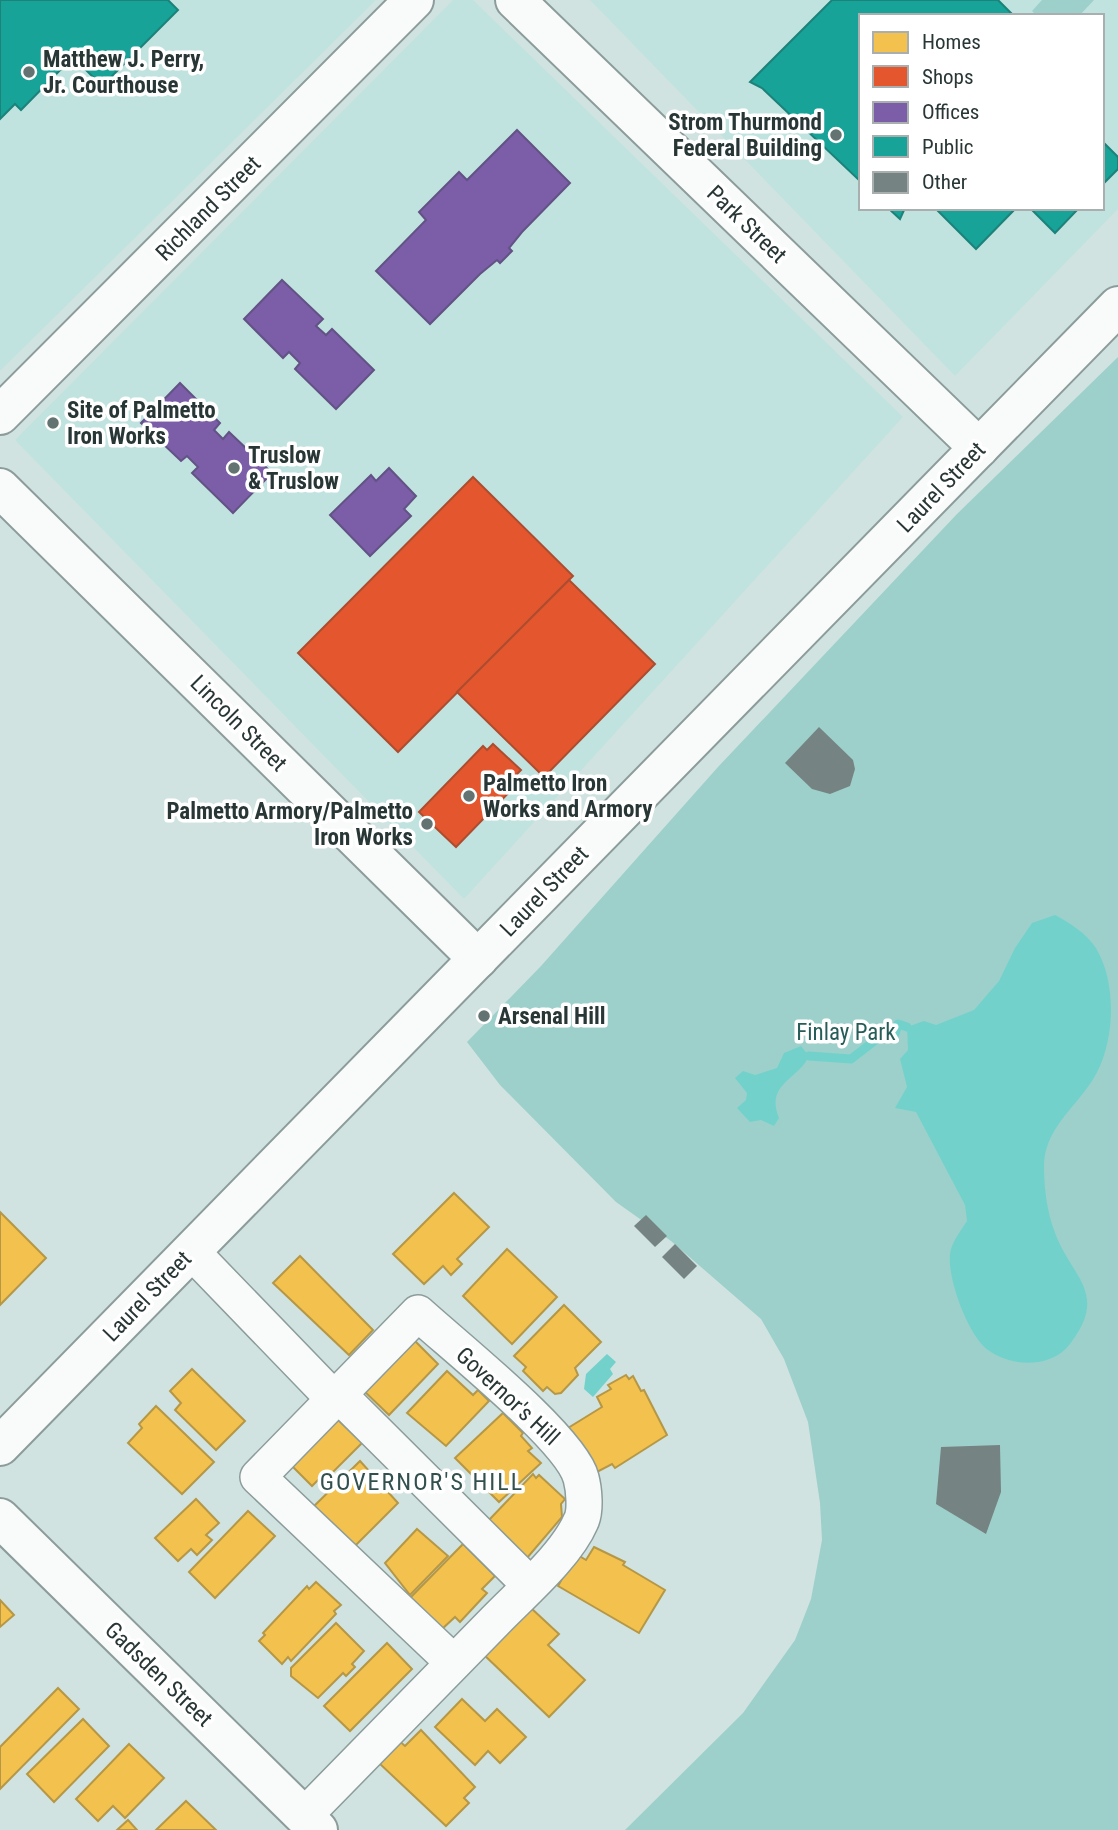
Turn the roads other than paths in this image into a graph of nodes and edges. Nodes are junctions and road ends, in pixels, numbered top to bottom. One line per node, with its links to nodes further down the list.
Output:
1 (414, 0): 4 (street, Richland Street)
2 (515, 0): 5 (street, Park Street)
3 (1118, 306): 5 (street, Laurel Street)
4 (0, 415)
5 (979, 448): 7 (street, Laurel Street)
6 (0, 488): 7 (street, Lincoln Street)
7 (478, 959): 8 (street, Laurel Street)
8 (191, 1251): 9 (street); 10 (street, Laurel Street)
9 (335, 1396): 12 (street); 12 (street, Governor's Hill); 13 (street, Governor's Hill)
10 (0, 1446)
11 (0, 1518): 14 (street, Gadsden Street)
12 (530, 1585): 13 (street, Governor's Hill)
13 (454, 1663): 14 (street, Governor's Hill)
14 (311, 1823)

